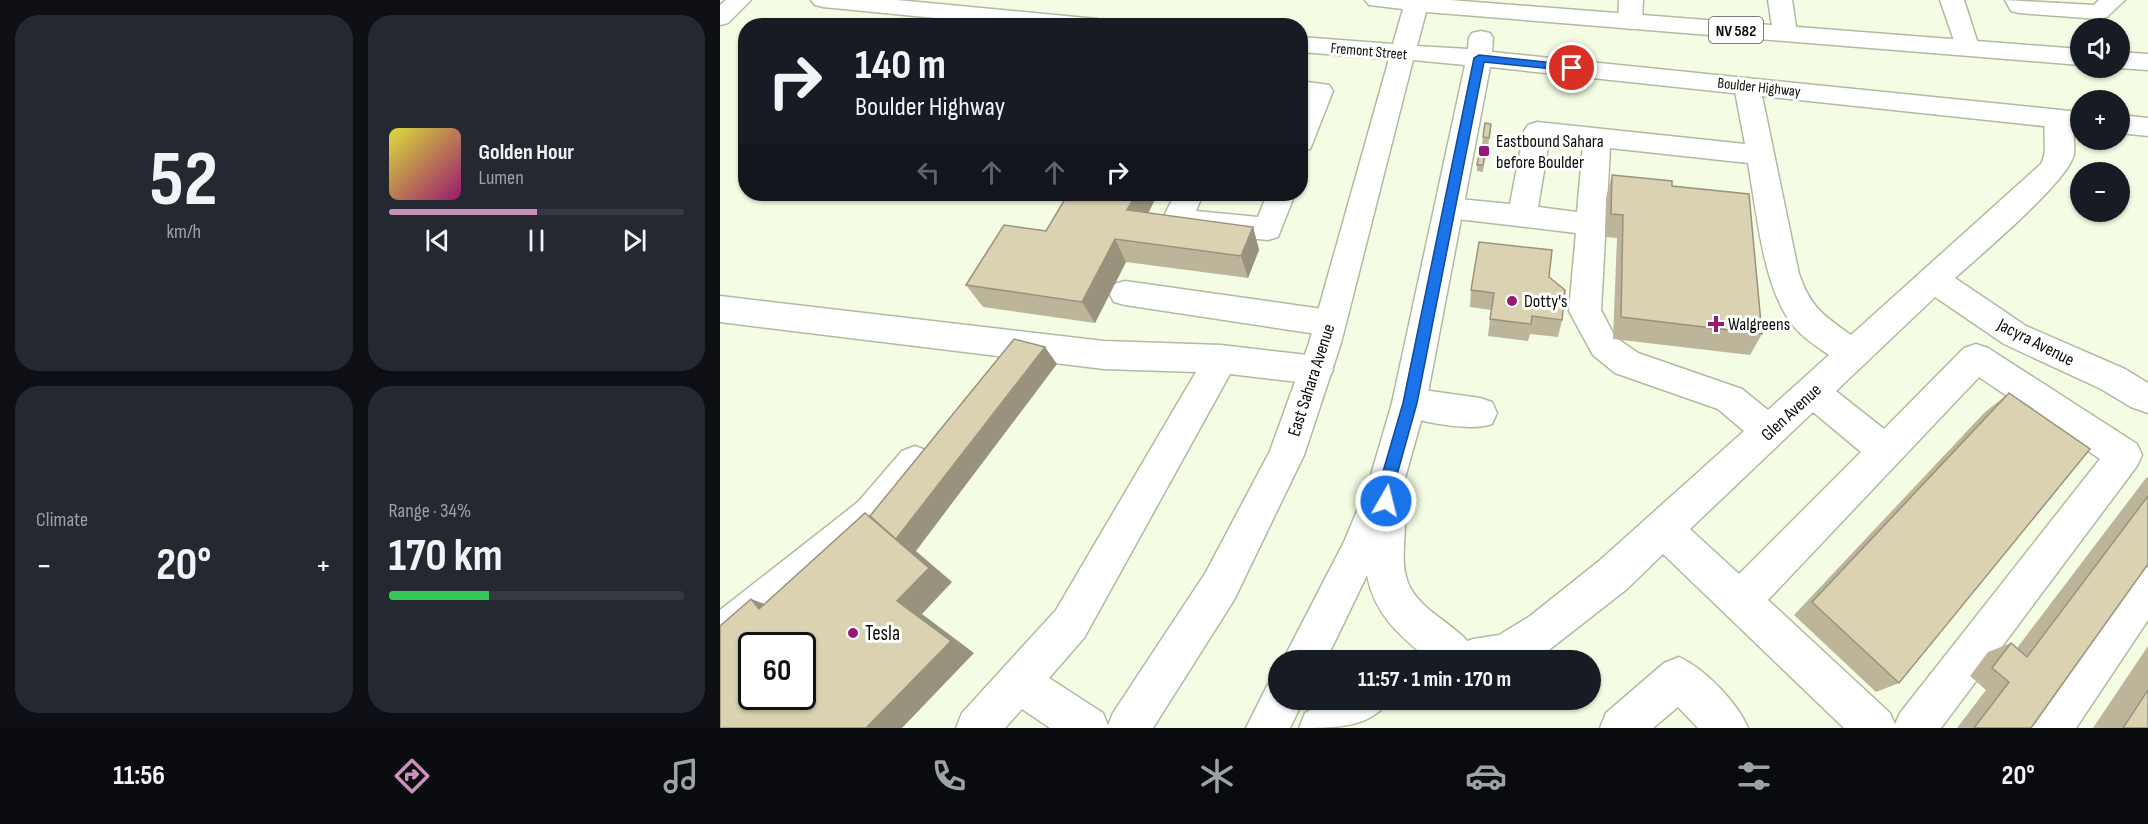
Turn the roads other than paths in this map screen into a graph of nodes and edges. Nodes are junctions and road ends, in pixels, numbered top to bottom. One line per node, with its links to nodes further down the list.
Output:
1 (739, 0): 11 (main road)
2 (823, 0): 12 (main road)
3 (1377, 0): 8 (main road, NV 582)
4 (1780, 0): 13 (main road)
5 (1952, 0): 15 (main road)
6 (2017, 0): 7 (main road)
7 (2113, 0)
8 (1416, 2): 9 (main road, NV 582); 16 (main road, East Sahara Avenue)
9 (1483, 5): 10 (main road, NV 582); 19 (main road)
10 (1630, 11): 13 (main road, NV 582)
11 (720, 18)
12 (996, 18)
13 (1785, 33): 15 (main road, NV 582)
14 (1308, 45): 16 (main road, Fremont Street)
15 (1967, 47): 17 (main road, NV 582)
16 (1403, 54): 18 (main road, Fremont Street); 36 (main road, East Sahara Avenue)
17 (2070, 56)
18 (1437, 57): 19 (main road, Boulder Highway)
19 (1479, 58): 20 (main road, Boulder Highway); 30 (main road)
20 (1747, 86): 22 (main road, Boulder Highway); 27 (main road)
21 (1308, 90): 23 (main road)
22 (2069, 120): 33 (main road, Glen Avenue)
23 (1308, 122)
24 (2130, 125): 25 (main road)
25 (2148, 127)
26 (1597, 138): 27 (main road); 31 (main road); 32 (main road)
27 (1760, 156): 38 (main road)
28 (1185, 201): 29 (main road)
29 (1278, 201)
30 (1449, 208): 31 (main road); 44 (main road)
31 (1522, 216): 32 (main road)
32 (1590, 224): 46 (main road)
33 (1932, 279): 38 (main road, Glen Avenue); 43 (main road, Jacyra Avenue)
34 (1125, 293): 36 (main road)
35 (720, 309): 37 (main road)
36 (1330, 323): 40 (main road, East Sahara Avenue)
37 (1016, 344): 39 (main road); 41 (main road)
38 (1852, 354): 42 (main road, Glen Avenue)
39 (1221, 358): 40 (main road); 57 (main road)
40 (1316, 370): 62 (main road, East Sahara Avenue)
41 (993, 371)
42 (1813, 392): 46 (main road, Glen Avenue); 48 (main road)
43 (2146, 402)
44 (1410, 403): 45 (main road); 49 (main road)
45 (1480, 413)
46 (1770, 432): 50 (main road, Glen Avenue)
47 (940, 433): 53 (main road)
48 (1886, 451): 52 (main road); 68 (main road)
49 (1387, 482): 54 (main road); 55 (main road)
50 (1664, 530): 52 (main road); 56 (main road, Glen Avenue)
51 (2148, 586): 69 (main road)
52 (1740, 600): 67 (main road)
53 (720, 636)
54 (1309, 650)
55 (1448, 650)
56 (1512, 650)
57 (1018, 682): 60 (main road); 61 (main road)
58 (1277, 710): 63 (main road)
59 (1350, 710): 64 (main road)
60 (977, 728)
61 (1088, 728)
62 (1128, 728)
63 (1267, 728)
64 (1320, 728)
65 (1621, 728): 66 (main road)
66 (1727, 728)
67 (1875, 728)
68 (1916, 728)
69 (2051, 728)

